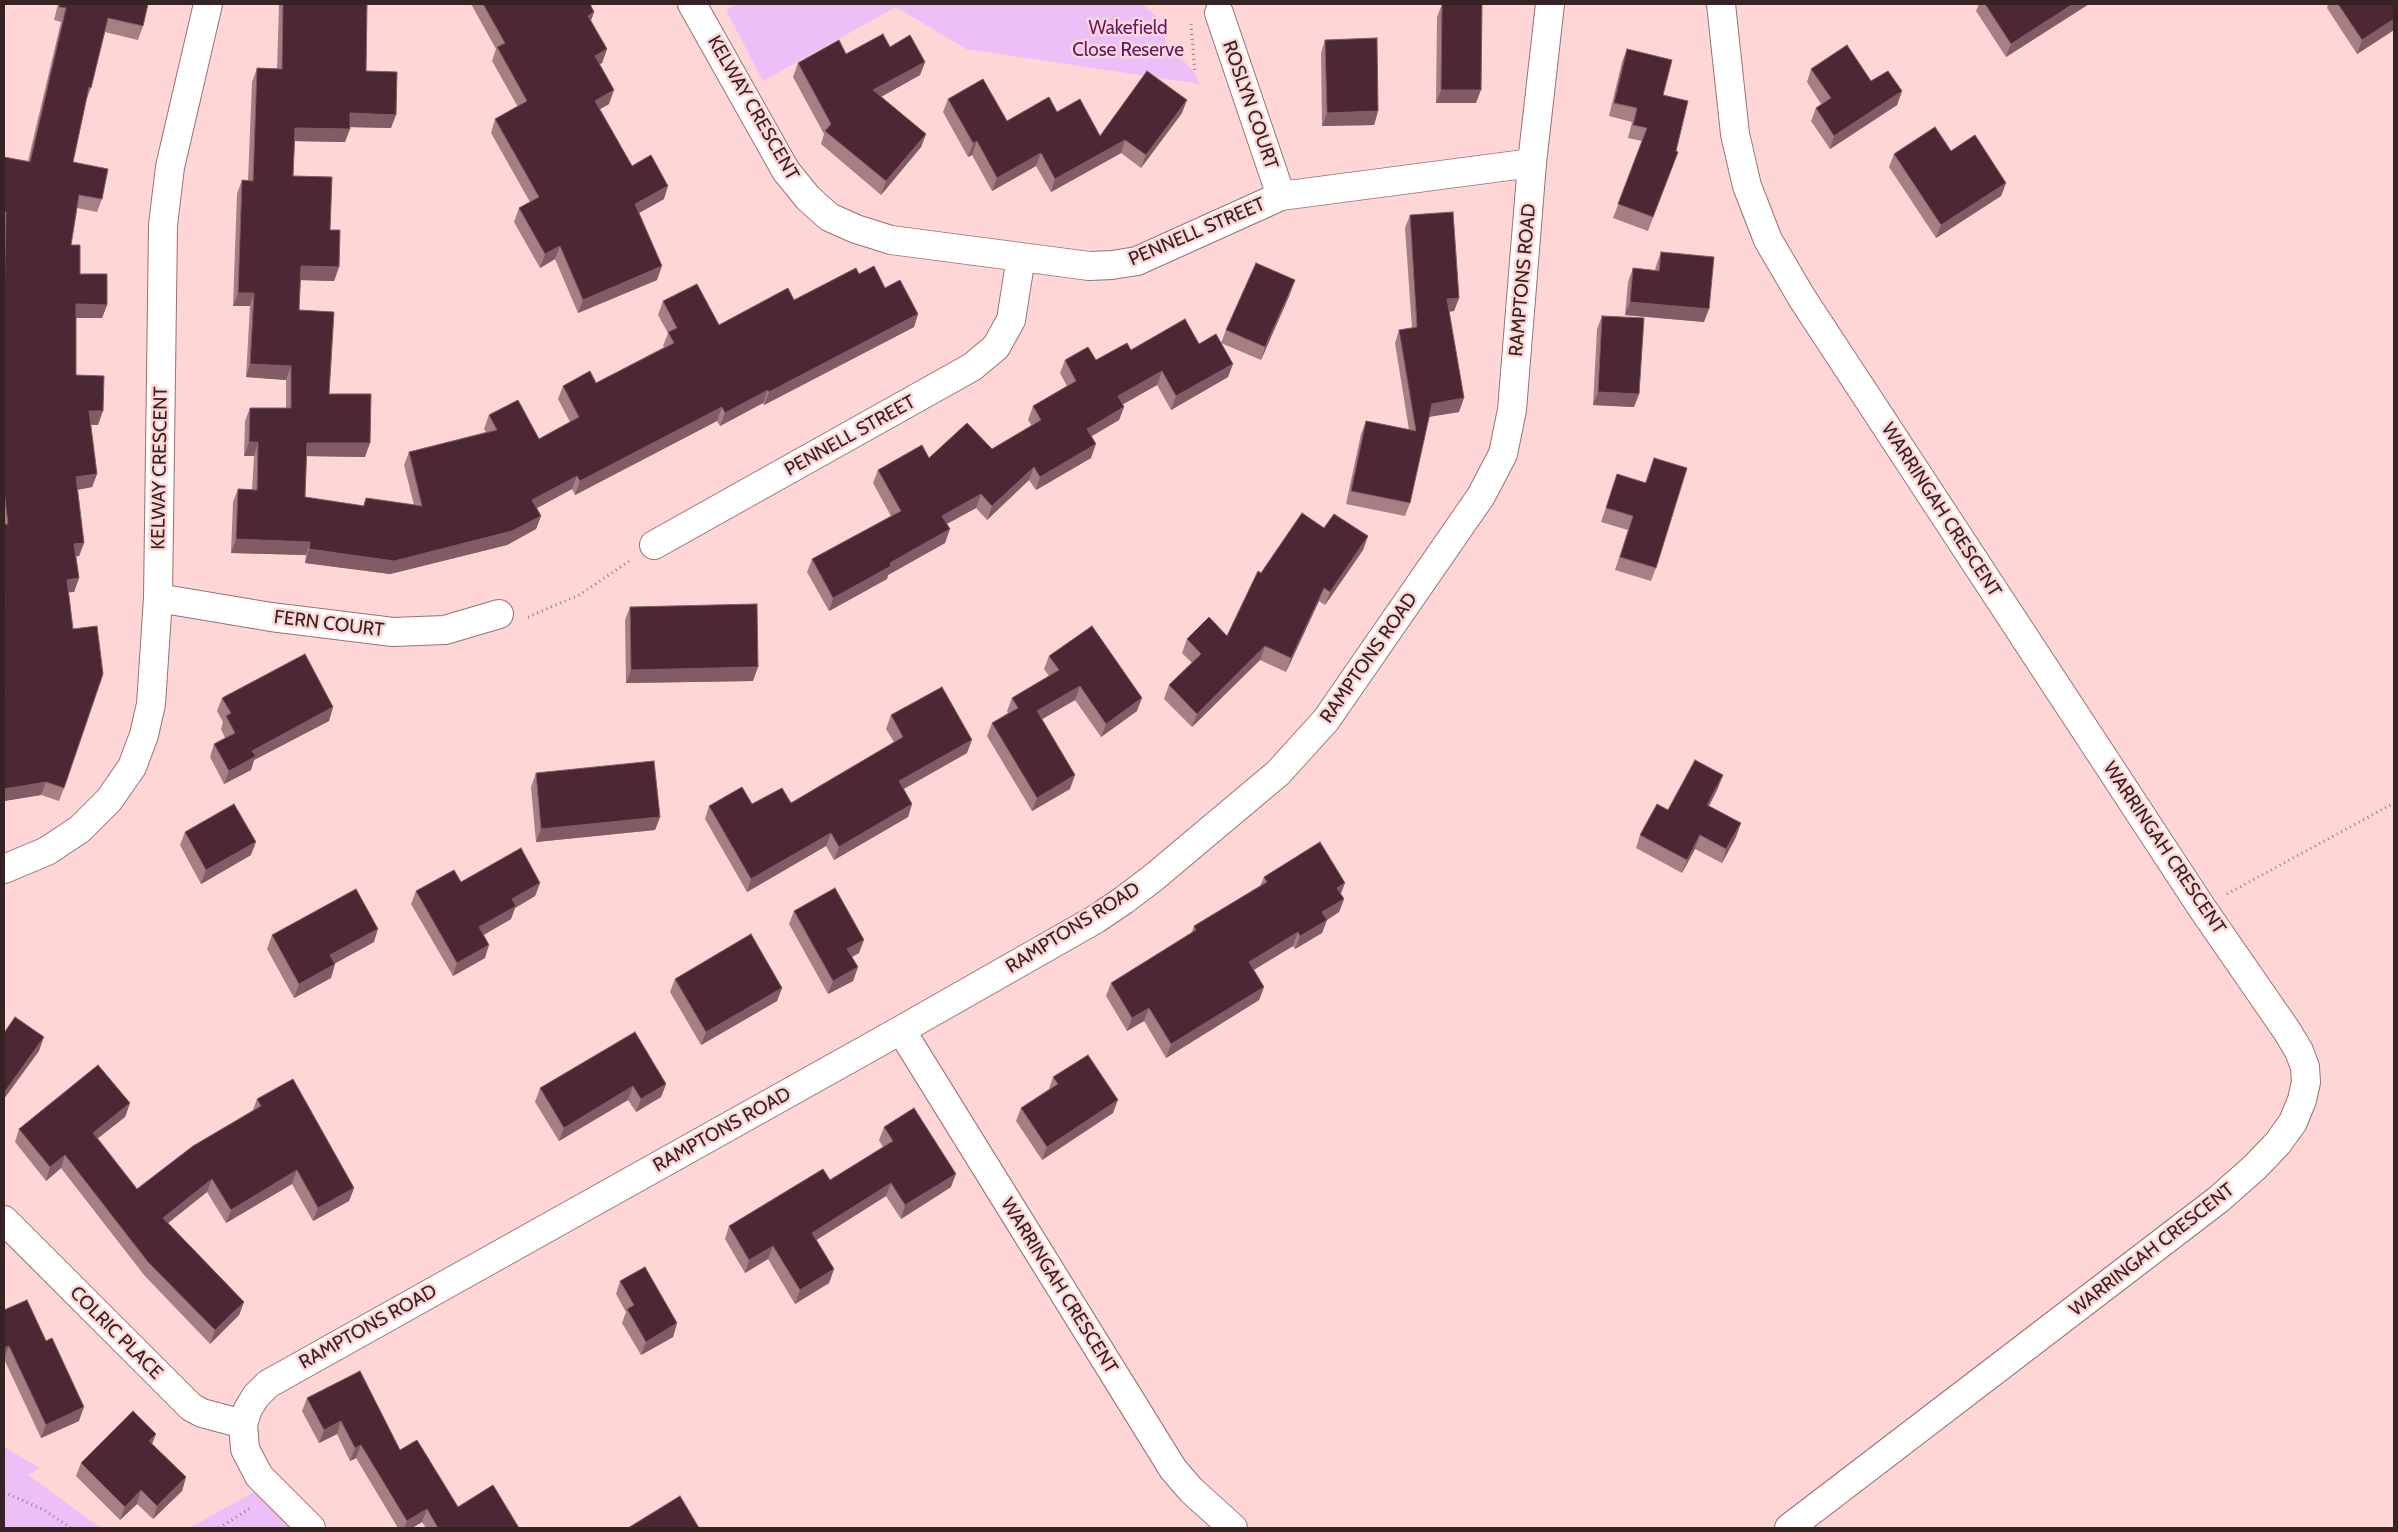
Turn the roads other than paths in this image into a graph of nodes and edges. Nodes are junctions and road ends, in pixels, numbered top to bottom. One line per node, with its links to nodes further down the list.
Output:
1 (208, 4): 10 (street, KELWAY CRESCENT)
2 (692, 4): 8 (street, KELWAY CRESCENT)
3 (1550, 4): 6 (street, RAMPTONS ROAD)
4 (1721, 4): 18 (street, WARRINGAH CRESCENT)
5 (1219, 13): 7 (street, ROSLYN COURT)
6 (1532, 163): 7 (street, PENNELL STREET); 13 (street, RAMPTONS ROAD)
7 (1281, 196): 8 (street, PENNELL STREET)
8 (1021, 257): 9 (street, PENNELL STREET)
9 (654, 545)
10 (158, 598): 11 (street, FERN COURT); 12 (street, KELWAY CRESCENT)
11 (499, 614)
12 (4, 869)
13 (901, 1030): 15 (street, RAMPTONS ROAD); 17 (street, WARRINGAH CRESCENT)
14 (4, 1220): 15 (street, COLRIC PLACE)
15 (243, 1424): 16 (street, RAMPTONS ROAD)
16 (311, 1528)
17 (1233, 1528)
18 (1789, 1528)

